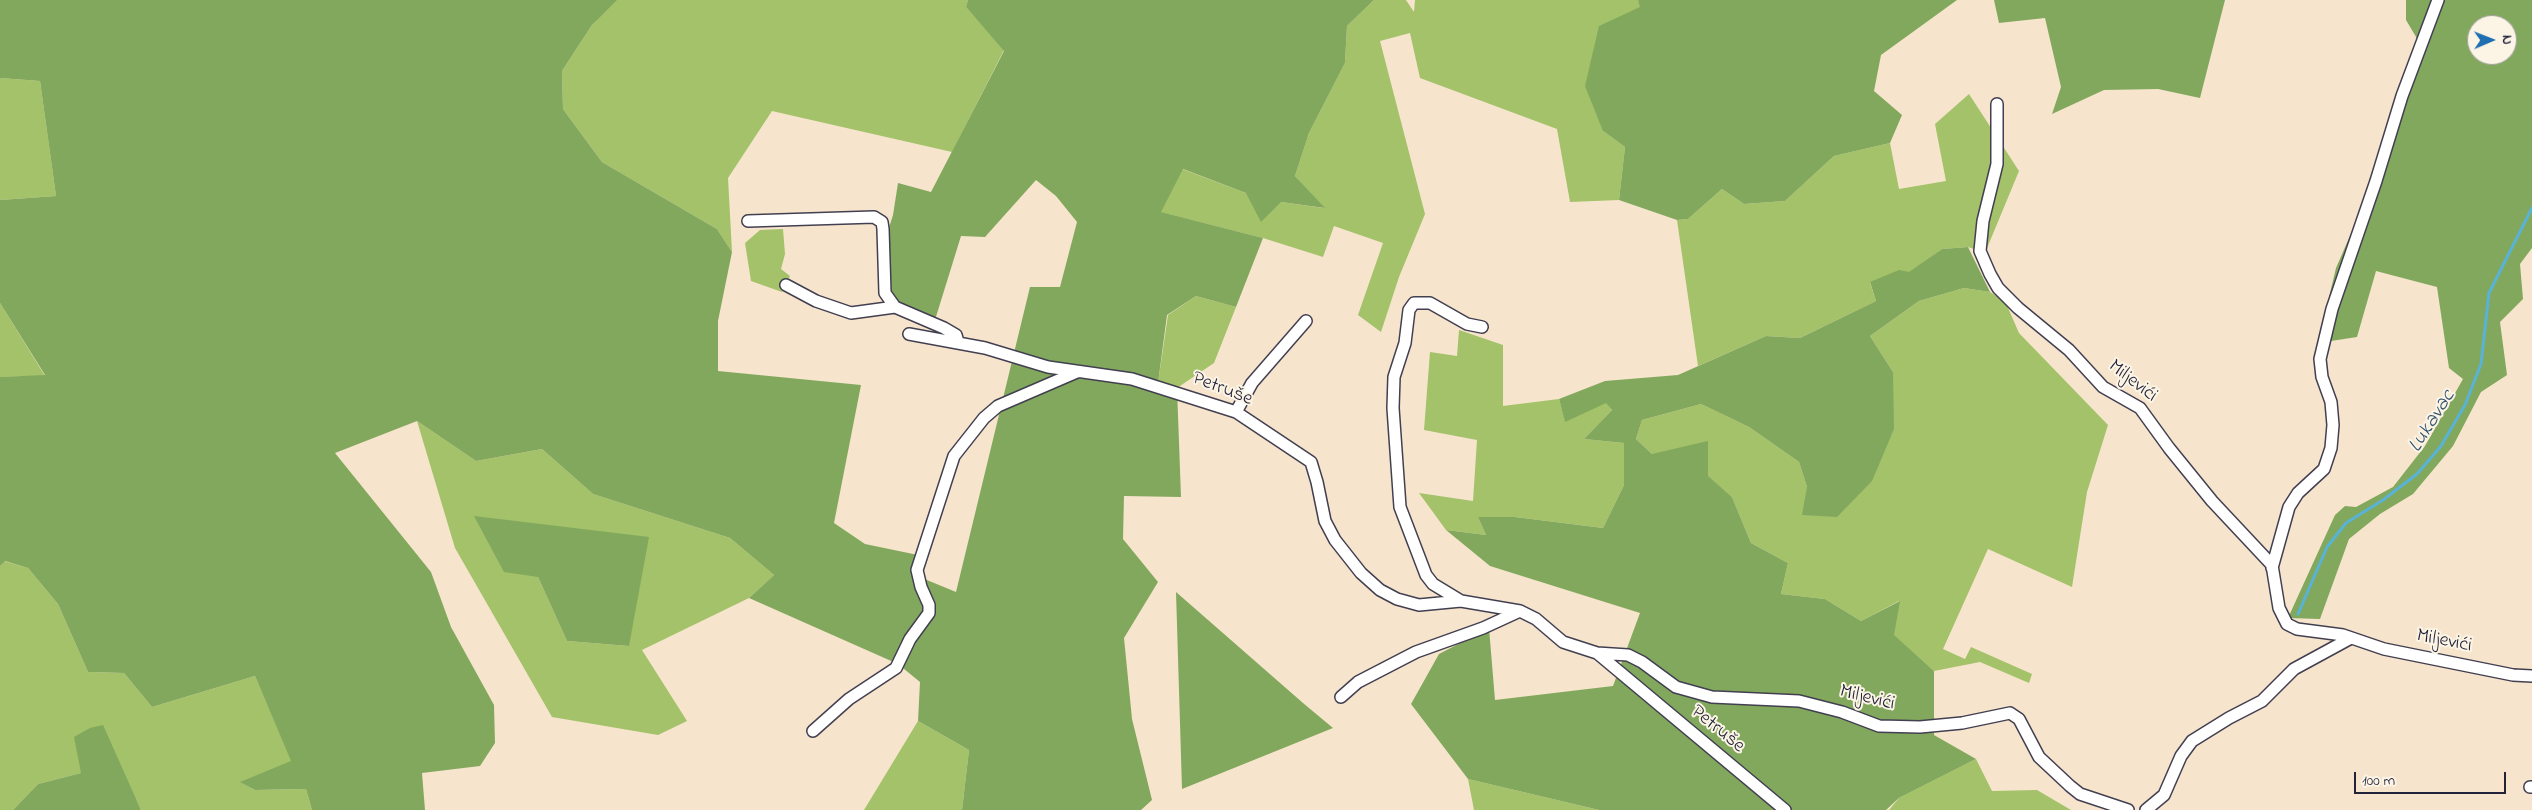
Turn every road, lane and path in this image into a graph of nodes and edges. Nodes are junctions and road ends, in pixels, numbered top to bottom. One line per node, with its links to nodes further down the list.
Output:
1 (2438, 0): 12 (street)
2 (1997, 104): 12 (street, Miljevići)
3 (748, 220): 5 (street)
4 (786, 285): 5 (street)
5 (895, 307): 9 (street)
6 (1306, 321): 11 (street)
7 (1482, 327): 13 (street, Petruše)
8 (909, 334): 9 (street, Petruše)
9 (958, 342): 10 (street, Petruše)
10 (1078, 371): 11 (street, Petruše); 21 (street)
11 (1236, 412): 13 (street, Petruše)
12 (2272, 568): 15 (street, Miljevići)
13 (1461, 602): 14 (street, Petruše)
14 (1520, 611): 16 (street, Petruše); 20 (street)
15 (2350, 638): 19 (street, Miljevići); 24 (street)
16 (1597, 653): 17 (street, Miljevići); 18 (street, Petruše)
17 (1628, 655): 18 (street); 23 (street, Miljevići)
18 (1622, 675): 22 (street, Petruše)
19 (2532, 676)
20 (1341, 697)
21 (812, 731)
22 (1784, 810)
23 (2128, 810)
24 (2146, 810)

